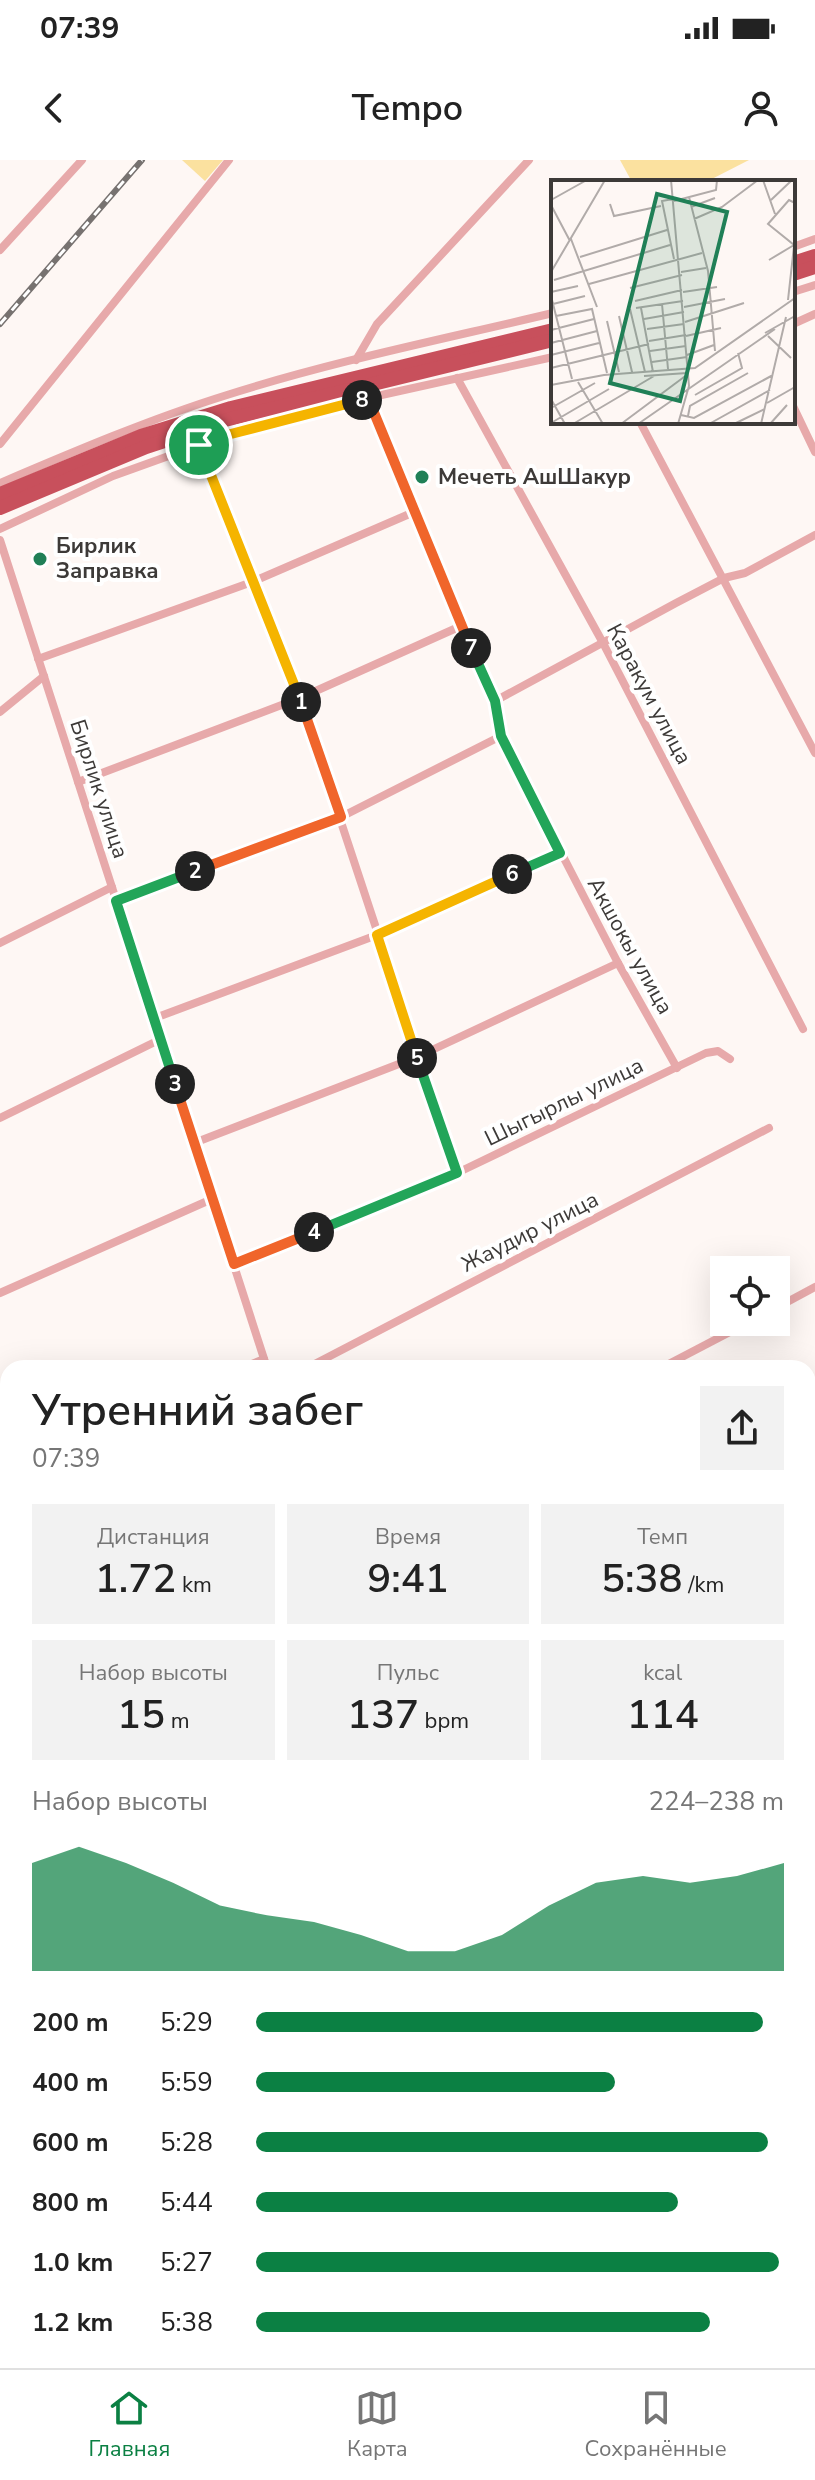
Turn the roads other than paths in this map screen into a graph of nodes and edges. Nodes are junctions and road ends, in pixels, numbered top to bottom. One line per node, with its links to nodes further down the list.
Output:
1 (82, 160): 6 (street)
2 (229, 160): 24 (street)
3 (529, 160): 19 (street)
4 (815, 239): 5 (street)
5 (795, 246)
6 (0, 250)
7 (815, 256): 8 (highway)
8 (795, 262)
9 (815, 267): 10 (highway)
10 (795, 273)
11 (815, 285): 12 (street)
12 (795, 291)
13 (551, 313): 19 (street)
14 (815, 314): 15 (street)
15 (795, 323)
16 (551, 330): 28 (highway)
17 (551, 340): 29 (highway)
18 (551, 357): 20 (street)
19 (356, 360): 27 (street)
20 (457, 378): 21 (street); 37 (street, Каракум улица)
21 (368, 398): 25 (street); 30 (street, Акшокы улица)
22 (795, 410): 26 (street)
23 (641, 424): 34 (street)
24 (0, 444)
25 (199, 445): 31 (street); 35 (street)
26 (815, 452)
27 (0, 483)
28 (0, 494)
29 (0, 508)
30 (414, 512): 35 (street); 36 (street, Акшокы улица)
31 (0, 529)
32 (815, 535): 34 (street)
33 (0, 540): 38 (street, Бирлик улица)
34 (724, 578): 37 (street); 44 (street)
35 (252, 582): 38 (street); 40 (street)
36 (461, 626): 40 (street); 41 (street, Акшокы улица)
37 (603, 643): 41 (street); 54 (street, Каракум улица)
38 (38, 659): 39 (street, Бирлик улица)
39 (44, 676): 42 (street); 45 (street, Бирлик улица)
40 (300, 698): 45 (street); 46 (street)
41 (495, 701): 43 (street, Акшокы улица)
42 (0, 712)
43 (501, 736): 46 (street); 47 (street, Акшокы улица)
44 (815, 753)
45 (78, 782): 48 (street, Бирлик улица)
46 (341, 817): 49 (street); 50 (street)
47 (560, 853): 50 (street); 52 (street, Акшокы улица)
48 (112, 887): 49 (street, Бирлик улица); 51 (street)
49 (116, 901): 53 (street, Бирлик улица)
50 (377, 935): 53 (street); 56 (street)
51 (0, 943)
52 (618, 963): 56 (street); 58 (street, Акшокы улица)
53 (155, 1018): 55 (street, Бирлик улица)
54 (803, 1029)
55 (161, 1039): 59 (street); 61 (street, Бирлик улица)
56 (417, 1057): 61 (street); 62 (street)
57 (730, 1059): 58 (street, Шыгырлы улица)
58 (677, 1068): 62 (street, Шыгырлы улица)
59 (0, 1118)
60 (769, 1128): 70 (street, Жаудир улица)
61 (194, 1143): 63 (street, Бирлик улица)
62 (457, 1173): 64 (street, Шыгырлы улица)
63 (212, 1199): 64 (street, Бирлик улица); 66 (street)
64 (234, 1264): 69 (street, Бирлик улица)
65 (815, 1287): 67 (street)
66 (0, 1293)
67 (790, 1300)
68 (722, 1336): 71 (street)
69 (265, 1360)
70 (322, 1360)
71 (676, 1360)

